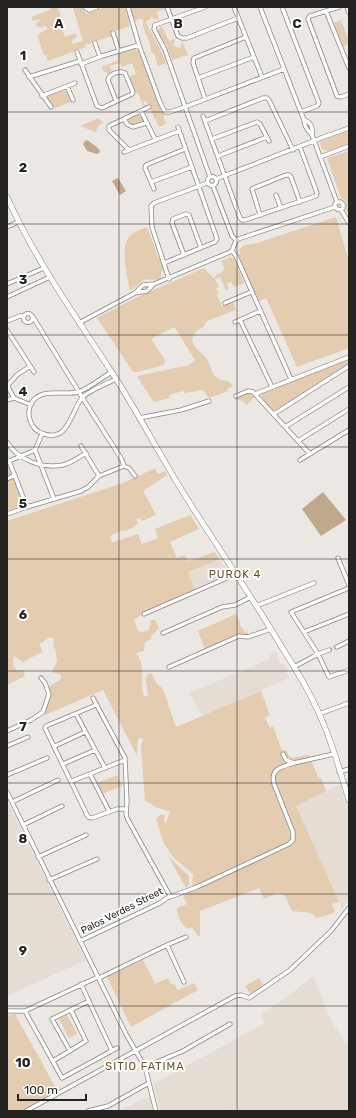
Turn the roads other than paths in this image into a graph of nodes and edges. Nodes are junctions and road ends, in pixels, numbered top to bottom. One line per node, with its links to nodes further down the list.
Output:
1 (85, 7): 2 (street)
2 (97, 7)
3 (128, 7): 18 (street)
4 (167, 7): 14 (street)
5 (205, 7): 14 (street)
6 (234, 7): 13 (street)
7 (260, 7): 25 (street)
8 (282, 7): 41 (street)
9 (339, 7): 11 (street)
10 (347, 7): 12 (street)
11 (326, 11): 24 (street); 32 (street)
12 (349, 13)
13 (238, 18): 14 (street); 16 (street)
14 (172, 19): 39 (street)
15 (113, 32): 19 (street)
16 (246, 37): 22 (street); 29 (street)
17 (95, 43): 21 (street)
18 (139, 45): 19 (street); 39 (street)
19 (119, 51): 21 (street)
20 (77, 52): 23 (street)
21 (100, 57): 23 (street)
22 (254, 57): 28 (street); 29 (street)
23 (80, 63): 27 (street); 36 (street)
24 (349, 68)
25 (284, 69): 28 (street); 41 (street)
26 (25, 70): 27 (street)
27 (29, 77): 33 (street)
28 (262, 77): 34 (street)
29 (198, 78): 34 (street)
30 (75, 82): 31 (street)
31 (67, 86): 33 (street); 35 (street)
32 (349, 94)
33 (42, 96): 37 (street)
34 (205, 99): 39 (street)
35 (72, 100)
36 (116, 101): 36 (street)
37 (51, 107)
38 (149, 107): 40 (street)
39 (185, 107): 60 (street)
40 (141, 111): 43 (street); 45 (street)
41 (301, 112): 49 (street)
42 (203, 116): 44 (street)
43 (124, 119): 45 (street); 53 (street)
44 (205, 121): 48 (street); 54 (street)
45 (146, 123): 47 (street)
46 (349, 128): 49 (street)
47 (155, 139): 52 (street); 53 (street)
48 (212, 139): 56 (street); 56 (street)
49 (314, 141): 51 (street); 57 (street)
50 (349, 146): 57 (street)
51 (300, 147): 54 (street); 69 (street)
52 (185, 149): 58 (street); 62 (street)
53 (129, 150): 55 (street)
54 (293, 150): 59 (street)
55 (124, 152)
56 (218, 156): 59 (street)
57 (320, 156): 70 (street)
58 (192, 167): 62 (street); 64 (street)
59 (226, 176): 61 (street); 74 (street)
60 (210, 177): 61 (street); 63 (street)
61 (216, 179): 65 (street)
62 (151, 182): 66 (street)
63 (208, 183): 64 (street); 65 (street)
64 (199, 186): 79 (street); 82 (street)
65 (213, 186): 78 (street)
66 (154, 189)
67 (276, 194): 72 (street)
68 (8, 200): 75 (street)
69 (300, 202): 72 (street); 74 (street)
70 (337, 202): 71 (street); 73 (street)
71 (335, 207): 73 (street); 78 (street)
72 (281, 208): 74 (street)
73 (341, 210): 76 (street)
74 (260, 215)
75 (18, 222): 77 (street); 83 (street)
76 (349, 223)
77 (7, 227)
78 (236, 240): 80 (street)
79 (202, 248): 81 (street); 81 (street)
80 (232, 251): 85 (street); 88 (street)
81 (184, 255): 82 (street)
82 (164, 263): 85 (street)
83 (44, 268): 84 (street); 86 (street)
84 (50, 277): 90 (street); 98 (street)
85 (169, 279): 87 (street)
86 (7, 284)
87 (154, 284): 89 (street); 89 (street)
88 (251, 292): 91 (street); 92 (street)
89 (135, 293): 98 (street)
90 (7, 297)
91 (225, 303)
92 (260, 311): 95 (street); 106 (street)
93 (24, 316): 94 (street); 94 (street); 96 (street)
94 (33, 317): 112 (street)
95 (240, 320): 97 (street); 109 (street)
96 (7, 321)
97 (235, 322)
98 (79, 323): 104 (street)
99 (7, 330): 101 (street)
100 (349, 357): 106 (street)
101 (30, 366): 103 (street); 108 (street)
102 (349, 366): 121 (street)
103 (34, 372)
104 (112, 372): 105 (street); 107 (street)
105 (116, 379): 111 (street); 122 (street)
106 (291, 379): 109 (street)
107 (92, 384): 111 (street); 112 (street)
108 (7, 386): 116 (street)
109 (272, 387): 113 (street)
110 (349, 387): 123 (street)
111 (95, 390): 115 (street)
112 (78, 392): 115 (street); 119 (street)
113 (255, 394): 114 (street); 121 (street)
114 (236, 396)
115 (82, 397): 125 (street); 136 (street)
116 (14, 398): 117 (street); 119 (street)
117 (7, 400)
118 (209, 401): 122 (street)
119 (31, 405): 125 (street)
120 (349, 409): 126 (street)
121 (274, 414): 123 (street)
122 (139, 418): 145 (street)
123 (285, 427): 126 (street)
124 (349, 430): 131 (street)
125 (42, 434): 129 (street)
126 (298, 441): 131 (street)
127 (7, 442): 132 (street)
128 (82, 446): 130 (street)
129 (35, 450): 132 (street); 135 (street)
130 (86, 453): 135 (street); 138 (street)
131 (310, 454): 133 (street)
132 (19, 456): 134 (street); 135 (street)
133 (300, 460)
134 (8, 462): 137 (street)
135 (40, 464): 141 (street)
136 (124, 466): 138 (street); 139 (street)
137 (15, 476): 140 (street); 142 (street)
138 (99, 476): 141 (street)
139 (134, 476)
140 (7, 479)
141 (54, 499): 142 (street)
142 (27, 507): 143 (street)
143 (7, 514)
144 (338, 558): 147 (street)
145 (236, 574): 148 (street); 150 (street)
146 (314, 583): 149 (street)
147 (349, 586): 153 (street)
148 (252, 598): 149 (street); 154 (street)
149 (256, 606): 152 (street)
150 (144, 614)
151 (349, 614): 153 (street)
152 (271, 628): 159 (street); 160 (street)
153 (304, 632): 158 (street)
154 (163, 633)
155 (349, 642): 156 (street)
156 (337, 647)
157 (329, 650): 158 (street)
158 (318, 654): 160 (street); 161 (street)
159 (169, 667)
160 (294, 667): 167 (street)
161 (349, 670)
162 (40, 678): 168 (street)
163 (93, 698): 165 (street, Palos Verdes Street)
164 (349, 703): 167 (street)
165 (96, 705): 166 (street); 177 (street, Palos Verdes Street)
166 (76, 714): 169 (street); 172 (street)
167 (319, 714): 175 (street)
168 (7, 731)
169 (85, 732): 172 (street); 173 (street)
170 (28, 738): 171 (street)
171 (7, 746)
172 (55, 746): 179 (street)
173 (95, 750): 179 (street); 180 (street)
174 (283, 754): 178 (street)
175 (334, 754): 178 (street); 182 (street)
176 (46, 758): 184 (street)
177 (125, 760): 180 (street); 191 (street, Palos Verdes Street)
178 (294, 763): 198 (street)
179 (63, 764): 186 (street)
180 (105, 768): 183 (street)
181 (349, 769): 182 (street)
182 (339, 772): 188 (street)
183 (90, 774): 186 (street); 192 (street)
184 (7, 775)
185 (58, 780): 189 (street)
186 (72, 781): 192 (street)
187 (7, 792): 189 (street)
188 (349, 800)
189 (12, 802): 193 (street)
190 (62, 806): 193 (street)
191 (126, 809): 192 (street); 198 (street, Palos Verdes Street)
192 (109, 811)
193 (23, 825): 195 (street)
194 (86, 835): 195 (street)
195 (38, 857): 197 (street)
196 (97, 859): 197 (street)
197 (49, 880): 201 (street)
198 (170, 897): 201 (street, Palos Verdes Street)
199 (349, 908): 213 (street)
200 (186, 937): 202 (street)
201 (80, 941): 203 (street)
202 (167, 946): 203 (street); 204 (street)
203 (98, 978): 205 (street); 213 (street)
204 (184, 982)
205 (81, 984): 206 (street); 209 (street)
206 (89, 1001): 207 (street); 212 (street)
207 (71, 1010): 214 (street); 214 (street)
208 (7, 1011): 209 (street)
209 (25, 1011): 215 (street)
210 (230, 1024): 216 (street)
211 (117, 1048): 212 (street)
212 (112, 1050): 215 (street)
213 (136, 1050): 216 (street); 218 (street)
214 (70, 1051): 215 (street)
215 (53, 1061)
216 (144, 1067): 217 (street)
217 (149, 1084): 219 (street); 220 (street)
218 (26, 1111)
219 (88, 1111)
220 (156, 1111)

